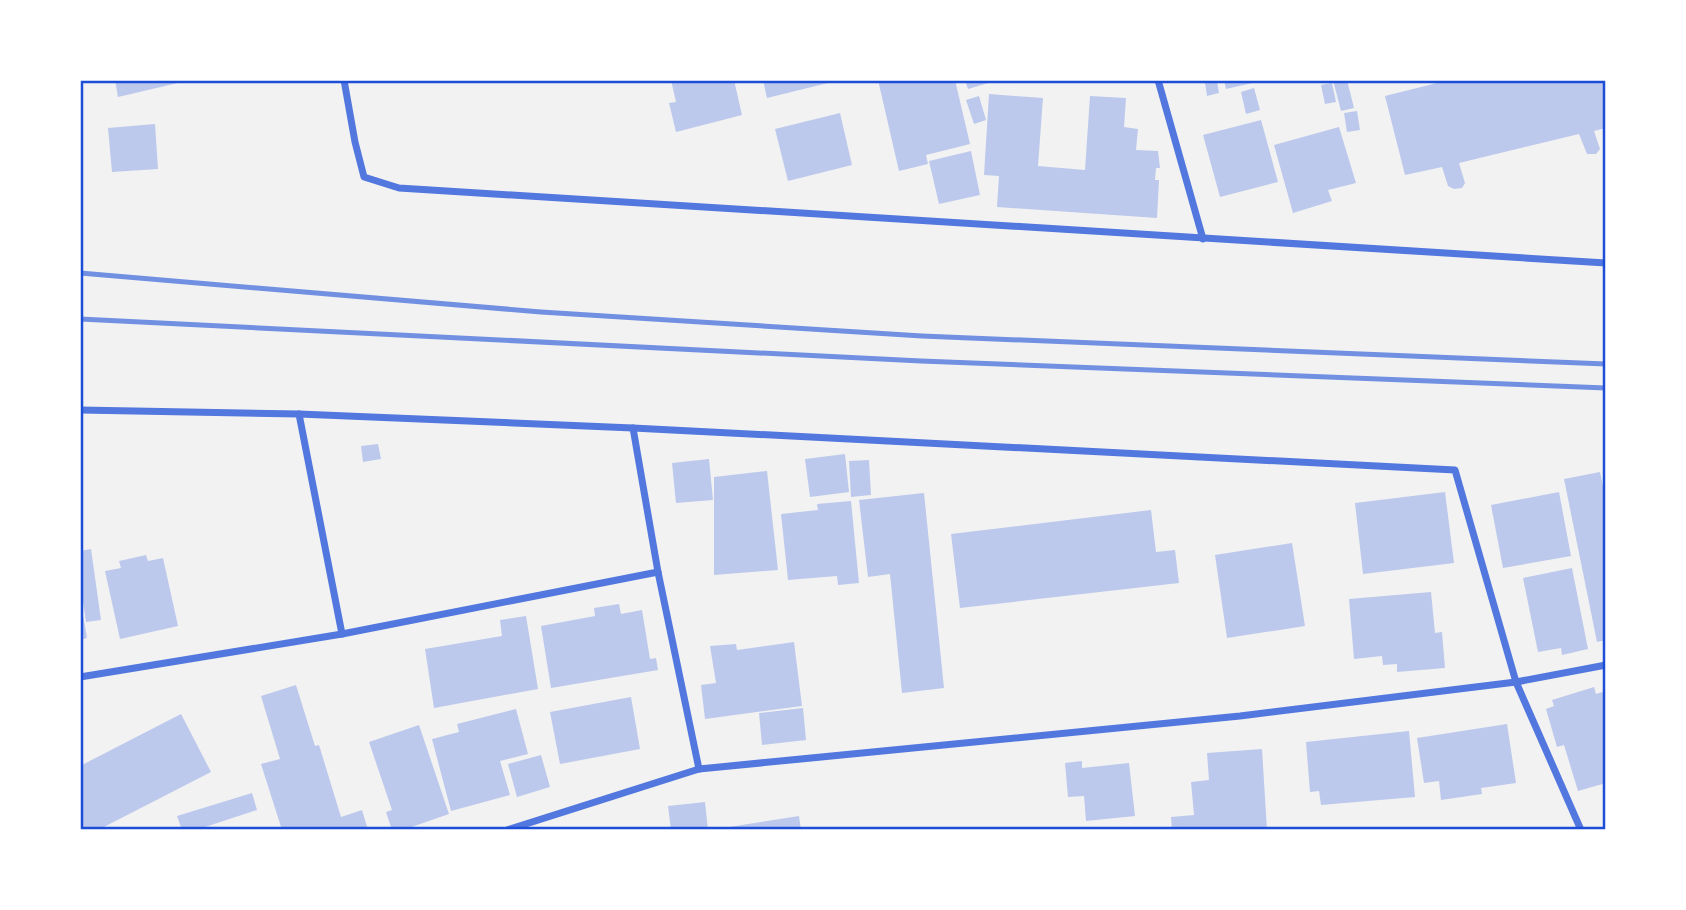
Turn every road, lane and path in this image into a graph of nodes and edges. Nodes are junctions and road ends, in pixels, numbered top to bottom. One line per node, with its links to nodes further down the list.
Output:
1 (344, 80): 3 (street)
2 (1158, 80): 3 (street)
3 (1203, 239): 4 (street)
4 (1605, 263)
5 (80, 410): 6 (street)
6 (299, 414): 7 (street); 9 (street)
7 (632, 428): 8 (street); 12 (street)
8 (659, 572): 9 (street); 13 (street)
9 (342, 634): 11 (street)
10 (1605, 665): 12 (street)
11 (80, 677)
12 (1516, 682): 13 (street); 15 (street)
13 (699, 769): 14 (street)
14 (507, 830)
15 (1581, 830)

